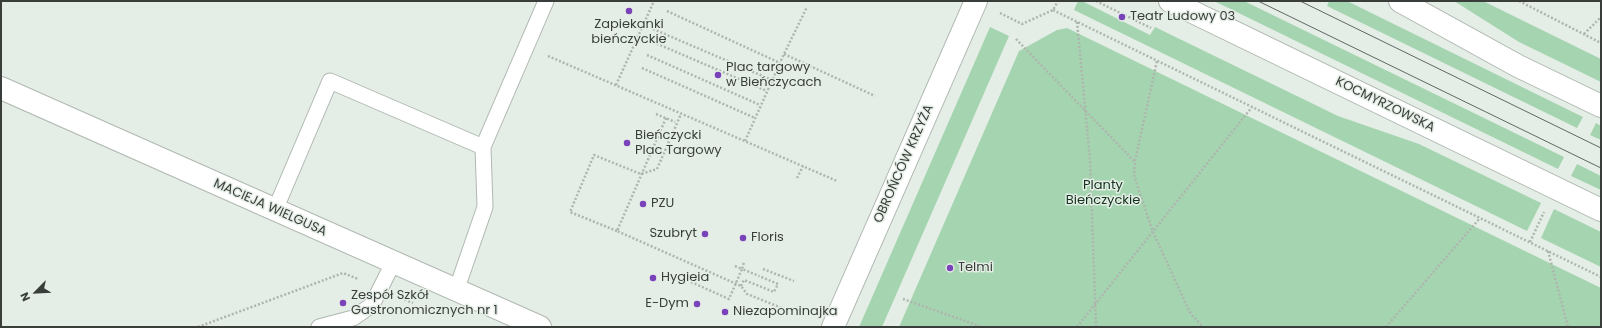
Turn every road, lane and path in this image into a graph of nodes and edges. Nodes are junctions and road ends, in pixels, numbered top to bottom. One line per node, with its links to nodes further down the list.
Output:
1 (546, 1): 20 (lane)
2 (654, 1): 27 (path)
3 (1058, 1): 10 (path)
4 (1096, 1): 15 (path)
5 (1170, 1): 49 (street, KOCMYRZOWSKA)
6 (1400, 1): 32 (street)
7 (1519, 1): 16 (path)
8 (986, 6): 10 (path); 72 (street, OBROŃCÓW KRZYŻA)
9 (807, 7): 21 (path)
10 (1053, 10): 13 (path)
11 (667, 11): 24 (path)
12 (1601, 17): 16 (path)
13 (1077, 22): 23 (path); 34 (path)
14 (653, 28): 26 (path)
15 (1151, 28)
16 (1584, 34): 19 (path)
17 (1016, 39): 34 (path)
18 (652, 42): 29 (path)
19 (1601, 43)
20 (526, 46): 27 (path); 41 (lane)
21 (784, 54): 24 (path); 30 (path)
22 (647, 55): 31 (path)
23 (1157, 61): 33 (path); 42 (path)
24 (780, 63): 26 (path)
25 (642, 68): 38 (path)
26 (772, 80): 29 (path)
27 (616, 85): 36 (path)
28 (1, 88): 48 (street, MACIEJA WIELGUSA)
29 (766, 91): 31 (path)
30 (875, 96)
31 (760, 105): 38 (path)
32 (1601, 106)
33 (1252, 107): 50 (path); 52 (path)
34 (1085, 112): 42 (path); 68 (path)
35 (656, 114): 37 (path)
36 (682, 114): 40 (path); 44 (path)
37 (666, 118): 39 (path); 44 (path)
38 (755, 118): 40 (path)
39 (675, 122)
40 (745, 141): 43 (path)
41 (483, 147): 48 (lane); 66 (lane)
42 (1135, 162): 52 (path)
43 (803, 166): 45 (path); 46 (path)
44 (641, 174): 51 (path); 51 (path)
45 (797, 178)
46 (837, 181)
47 (1546, 209): 53 (path)
48 (275, 210): 55 (street, MACIEJA WIELGUSA)
49 (1601, 210)
50 (1480, 218): 53 (path); 77 (path)
51 (616, 232): 65 (path)
52 (1153, 232): 68 (path); 76 (path)
53 (1530, 242): 54 (path)
54 (1548, 251): 61 (path); 78 (path)
55 (393, 262): 66 (street, MACIEJA WIELGUSA); 70 (lane)
56 (744, 262): 58 (path)
57 (735, 266): 58 (path)
58 (742, 269): 62 (path, bridge); 64 (path, bridge)
59 (763, 269): 63 (path)
60 (746, 276): 62 (path)
61 (1601, 277)
62 (744, 280): 65 (path)
63 (794, 281)
64 (691, 282)
65 (741, 286): 69 (path)
66 (456, 291): 71 (street, MACIEJA WIELGUSA)
67 (903, 299): 73 (path)
68 (1094, 306): 74 (path); 75 (path)
69 (782, 308)
70 (319, 327)
71 (540, 327)
72 (833, 327)
73 (982, 327)
74 (1078, 327)
75 (1096, 327)
76 (1203, 327)
77 (1386, 327)
78 (1568, 327)

